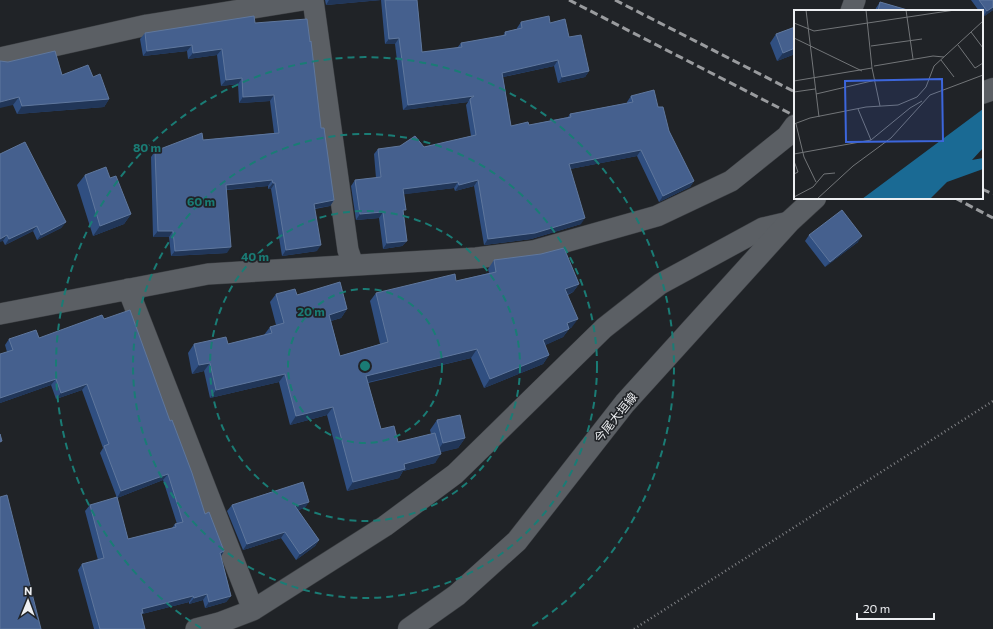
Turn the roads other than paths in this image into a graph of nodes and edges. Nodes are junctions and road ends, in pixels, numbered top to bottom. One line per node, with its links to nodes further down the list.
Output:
1 (303, 0): 5 (street)
2 (313, 0): 11 (street)
3 (855, 0): 4 (street)
4 (851, 10)
5 (0, 58)
6 (993, 89): 7 (main road)
7 (983, 93)
8 (794, 126): 11 (street)
9 (814, 199): 10 (main road, 今尾大垣線)
10 (789, 222): 14 (street); 16 (main road, 今尾大垣線)
11 (353, 265): 12 (street)
12 (128, 289): 13 (street); 14 (street)
13 (0, 314)
14 (253, 610): 15 (street)
15 (196, 629)
16 (409, 629)

